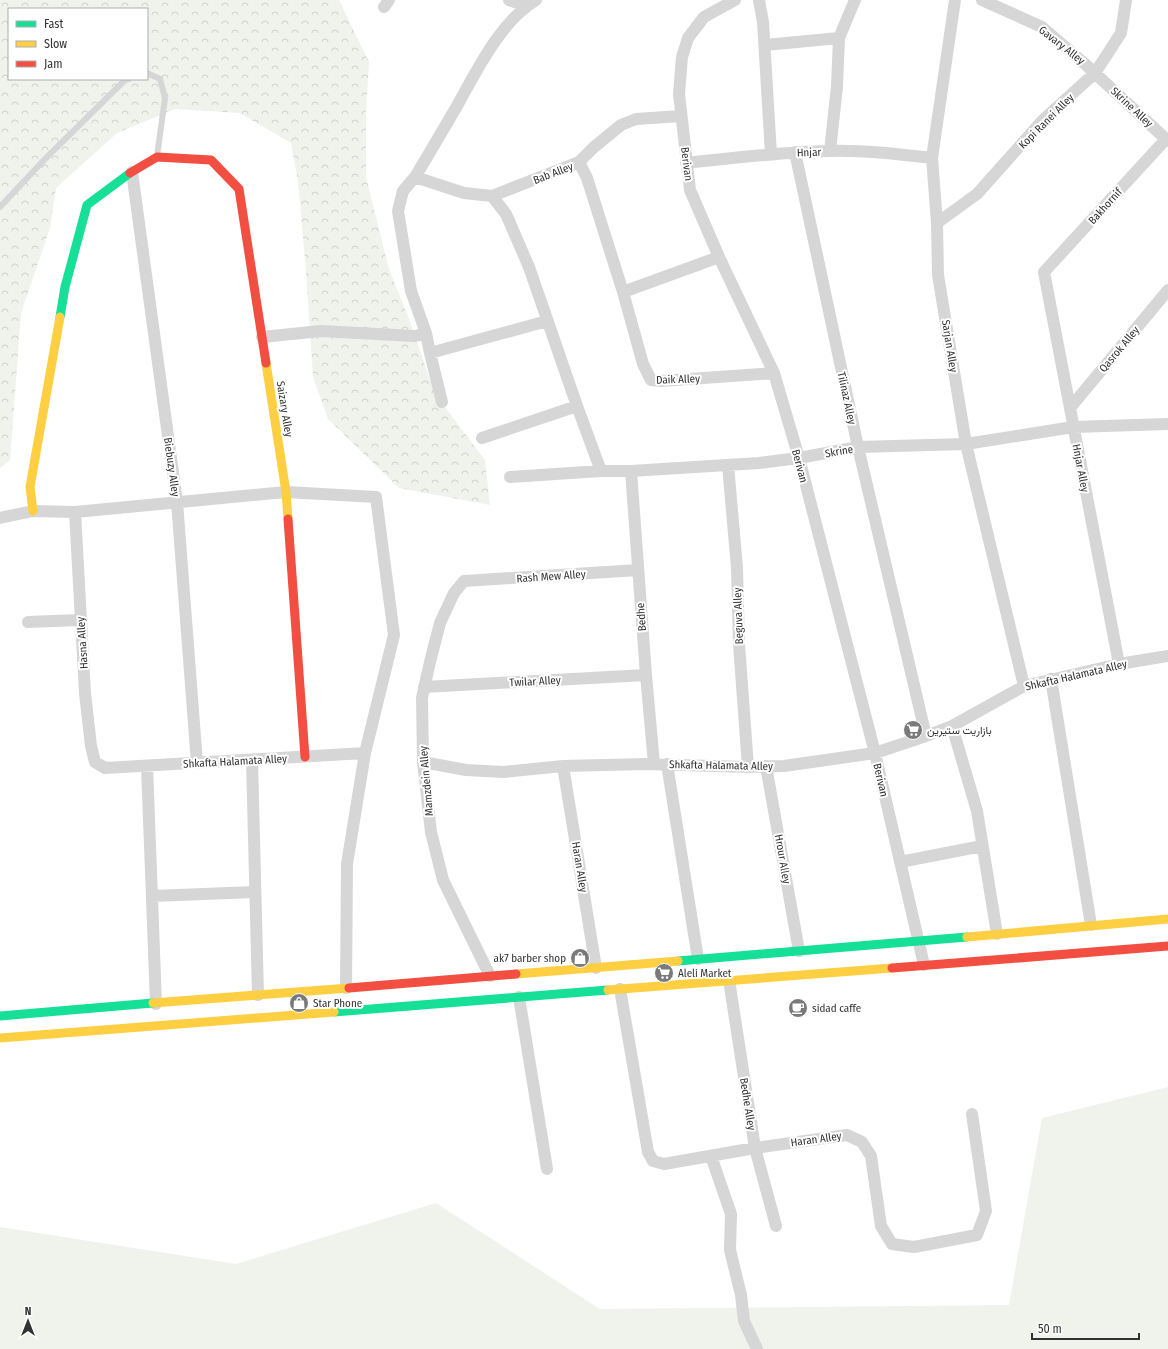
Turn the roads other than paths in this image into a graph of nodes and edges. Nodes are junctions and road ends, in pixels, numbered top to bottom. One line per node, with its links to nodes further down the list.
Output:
1 (508, 0): 8 (street)
2 (735, 0): 14 (street, Berivan)
3 (759, 0): 10 (street)
4 (855, 0): 9 (street)
5 (955, 0): 20 (street, Sarjan Alley)
6 (982, 0): 12 (street, Gavary Alley)
7 (1126, 0): 12 (street, Kopi Ranei Alley)
8 (531, 3): 24 (street)
9 (839, 38): 10 (street); 16 (street)
10 (765, 45): 18 (street)
11 (148, 73): 19 (lane)
12 (1096, 73): 15 (street, Skrine Alley); 27 (street, Kopi Ranei Alley)
13 (125, 80): 26 (lane)
14 (681, 116): 21 (street, Bab Alley); 22 (street, Berivan)
15 (1167, 140): 29 (street, Bakhornif)
16 (830, 151): 17 (street, Hnjar); 20 (street, Hnjar)
17 (795, 152): 18 (street, Hnjar); 44 (street, Tilinaz Alley)
18 (771, 154): 22 (street, Hnjar)
19 (157, 157): 23 (street); 34 (street, Saizary Alley)
20 (932, 158): 27 (street, Sarjan Alley)
21 (579, 162): 25 (street, Bab Alley); 31 (street, Daik Alley)
22 (686, 163): 28 (street, Berivan)
23 (132, 172): 51 (street, Biebuzy Alley); 52 (street)
24 (415, 177): 25 (street, Bab Alley); 33 (street)
25 (492, 196): 32 (street)
26 (0, 207)
27 (937, 223): 43 (street, Sarjan Alley)
28 (719, 257): 31 (street); 36 (street, Berivan)
29 (1044, 272): 39 (street, Hnjar Alley)
30 (1168, 290): 39 (street, Qasrok Alley)
31 (623, 292): 36 (street, Daik Alley)
32 (547, 321): 35 (street); 38 (street)
33 (426, 333): 34 (street); 35 (street)
34 (262, 337): 50 (street, Saizary Alley)
35 (430, 353): 37 (street)
36 (774, 373): 45 (street, Berivan)
37 (442, 402)
38 (577, 406): 42 (street); 47 (street)
39 (1070, 408): 41 (street, Hnjar Alley)
40 (1168, 424): 41 (street, Skrine)
41 (1073, 427): 43 (street, Skrine); 60 (street, Hnjar Alley)
42 (482, 438)
43 (966, 444): 44 (street, Skrine); 63 (street, Sarjan Alley)
44 (858, 447): 45 (street, Skrine); 66 (street, Tilinaz Alley)
45 (798, 458): 46 (street, Skrine); 68 (street, Berivan)
46 (728, 465): 48 (street, Skrine); 77 (street, Beguva Alley)
47 (601, 471): 48 (street, Skrine); 49 (street, Skrine)
48 (631, 471): 55 (street, Bedhe)
49 (510, 477)
50 (286, 492): 51 (street); 67 (street); 69 (street, Saizary Alley)
51 (177, 502): 53 (street); 72 (street, Biebuzy Alley)
52 (33, 511): 53 (street); 54 (street)
53 (75, 512): 57 (street, Hasna Alley)
54 (0, 518)
55 (638, 570): 56 (street, Rash Mew Alley); 61 (street, Bedhe)
56 (464, 581): 64 (street, Mamzdein Alley)
57 (80, 620): 58 (street); 78 (street, Hasna Alley)
58 (28, 622)
59 (1168, 656): 60 (street, Shkafta Halamata Alley)
60 (1119, 664): 62 (street, Shkafta Halamata Alley)
61 (646, 675): 64 (street, Twilar Alley); 73 (street, Bedhe)
62 (1051, 679): 63 (street, Shkafta Halamata Alley); 84 (street)
63 (1024, 686): 65 (street, Shkafta Halamata Alley)
64 (424, 687): 71 (street, Mamzdein Alley)
65 (952, 726): 66 (street, Shkafta Halamata Alley); 79 (street)
66 (926, 736): 68 (street, Shkafta Halamata Alley)
67 (365, 753): 69 (street, Shkafta Halamata Alley); 94 (street)
68 (875, 753): 76 (street, Shkafta Halamata Alley); 80 (street, Berivan)
69 (305, 757): 70 (street, Shkafta Halamata Alley)
70 (252, 760): 72 (street, Shkafta Halamata Alley); 81 (street)
71 (423, 762): 75 (street, Shkafta Halamata Alley); 92 (street, Mamzdein Alley)
72 (197, 763): 74 (street, Shkafta Halamata Alley)
73 (660, 764): 75 (street, Shkafta Halamata Alley); 77 (street, Shkafta Halamata Alley); 89 (street)
74 (147, 766): 78 (street, Shkafta Halamata Alley); 82 (street)
75 (563, 766): 91 (street, Haran Alley)
76 (766, 766): 77 (street, Shkafta Halamata Alley); 88 (street, Hrour Alley)
77 (748, 767)
78 (104, 768)
79 (982, 846): 80 (street); 85 (street)
80 (900, 862): 86 (street, Berivan)
81 (255, 892): 82 (street); 96 (street)
82 (152, 896): 98 (street)
83 (1168, 919): 84 (street)
84 (1091, 925): 85 (street)
85 (997, 934): 86 (street)
86 (919, 941): 88 (street); 90 (street, Berivan)
87 (1168, 946): 90 (street)
88 (799, 951): 89 (street)
89 (698, 959): 91 (street)
90 (924, 965): 93 (street)
91 (596, 968): 92 (street)
92 (490, 976): 94 (street)
93 (728, 980): 95 (street); 102 (street, Bedhe Alley)
94 (346, 988): 96 (street)
95 (620, 989): 97 (street); 103 (street, Haran Alley)
96 (258, 995): 98 (street)
97 (519, 997): 100 (street); 104 (street)
98 (156, 1004): 99 (street)
99 (0, 1016)
100 (0, 1038)
101 (972, 1114): 102 (street, Haran Alley)
102 (755, 1148): 103 (street, Haran Alley); 105 (street, Bedhe Alley)
103 (711, 1156): 106 (street)
104 (547, 1169)
105 (776, 1226)
106 (757, 1349)

